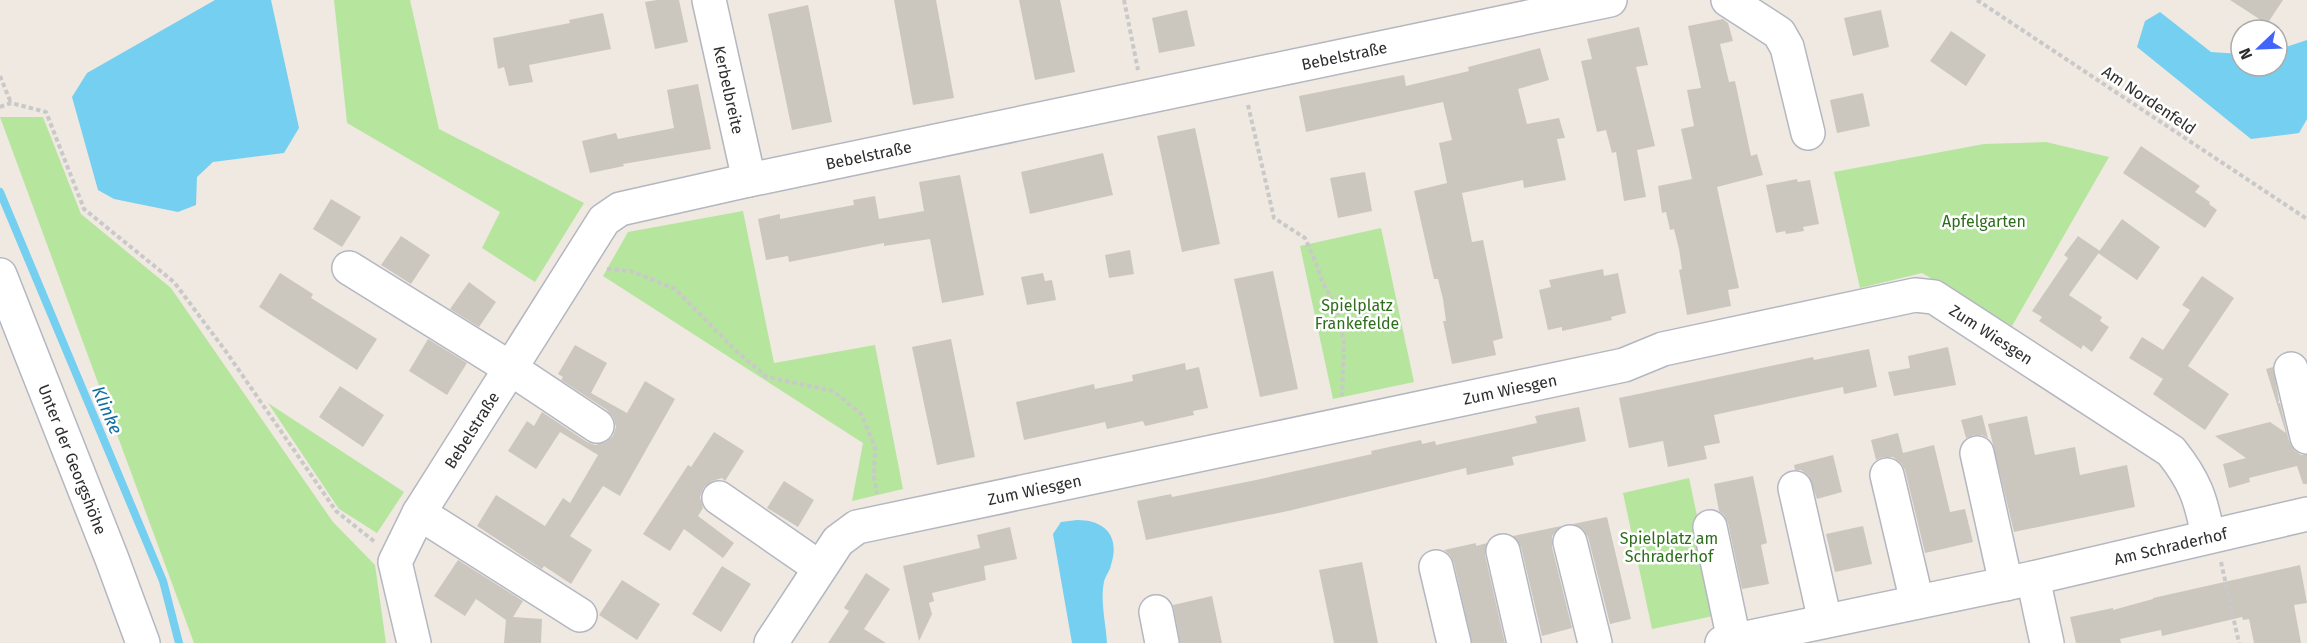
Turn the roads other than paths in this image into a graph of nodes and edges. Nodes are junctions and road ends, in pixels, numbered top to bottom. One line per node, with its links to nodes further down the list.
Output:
1 (709, 0): 5 (street, Kerbelbreite)
2 (1610, 0): 5 (street, Bebelstraße)
3 (1728, 0): 4 (street)
4 (1808, 133)
5 (749, 180): 8 (street, Bebelstraße)
6 (349, 268): 8 (street)
7 (0, 275): 29 (street, Unter der Georgshöhe)
8 (510, 368): 10 (street); 16 (street, Bebelstraße)
9 (2291, 369): 11 (street)
10 (597, 426)
11 (2307, 437)
12 (1977, 453): 24 (street)
13 (1887, 475): 25 (street)
14 (1795, 488): 27 (street)
15 (719, 498): 23 (street)
16 (418, 513): 26 (street); 30 (street, Bebelstraße)
17 (2307, 514): 19 (street, Am Schraderhof)
18 (1710, 527): 28 (street, Am Schraderhof)
19 (2212, 535): 23 (street, Zum Wiesgen); 24 (street, Am Schraderhof)
20 (1570, 542): 34 (street)
21 (1503, 551): 33 (street)
22 (1436, 567): 32 (street)
23 (820, 568): 31 (street, Zum Wiesgen)
24 (2020, 581): 25 (street, Am Schraderhof); 35 (street)
25 (1917, 602): 27 (street, Am Schraderhof)
26 (580, 615)
27 (1824, 621): 28 (street, Am Schraderhof)
28 (1728, 642)
29 (143, 643)
30 (414, 643)
31 (771, 643)
32 (1454, 643)
33 (1524, 643)
34 (1595, 643)
35 (2047, 643)

